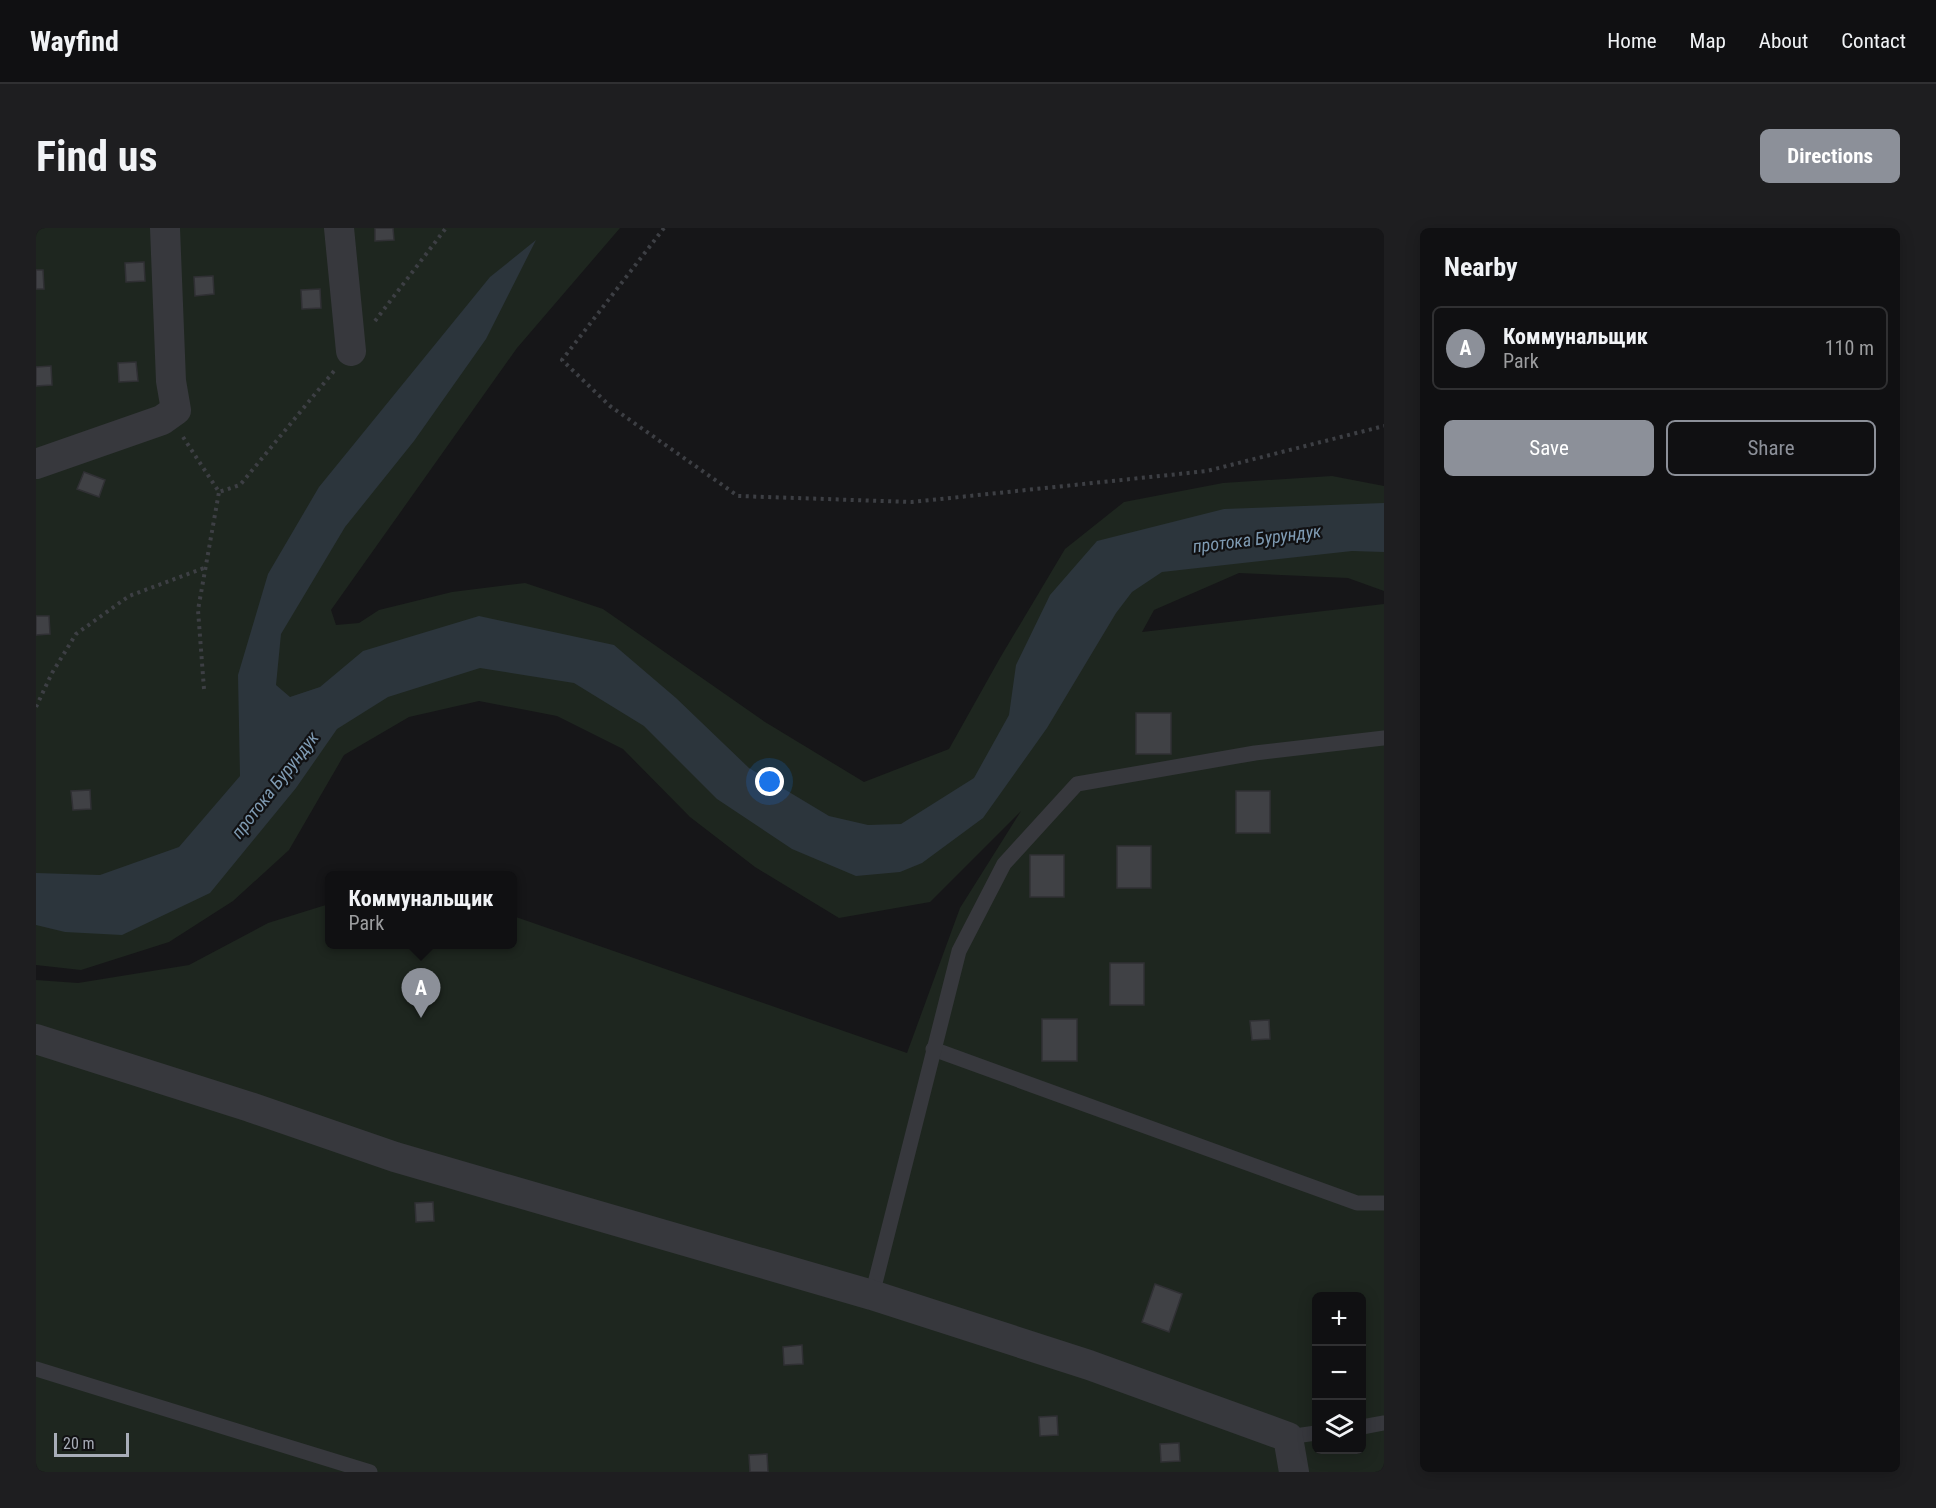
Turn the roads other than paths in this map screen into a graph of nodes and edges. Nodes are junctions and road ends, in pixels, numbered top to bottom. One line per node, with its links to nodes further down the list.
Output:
1 (165, 228): 4 (street)
2 (339, 228): 3 (street)
3 (351, 351)
4 (36, 464)
5 (1384, 738): 7 (lane)
6 (36, 1039): 9 (street)
7 (933, 1049): 8 (lane); 9 (lane)
8 (1384, 1203)
9 (872, 1295): 13 (street)
10 (36, 1369): 14 (lane)
11 (1384, 1423): 12 (lane)
12 (1366, 1426)
13 (1302, 1435): 15 (street)
14 (370, 1472)
15 (1294, 1472)

